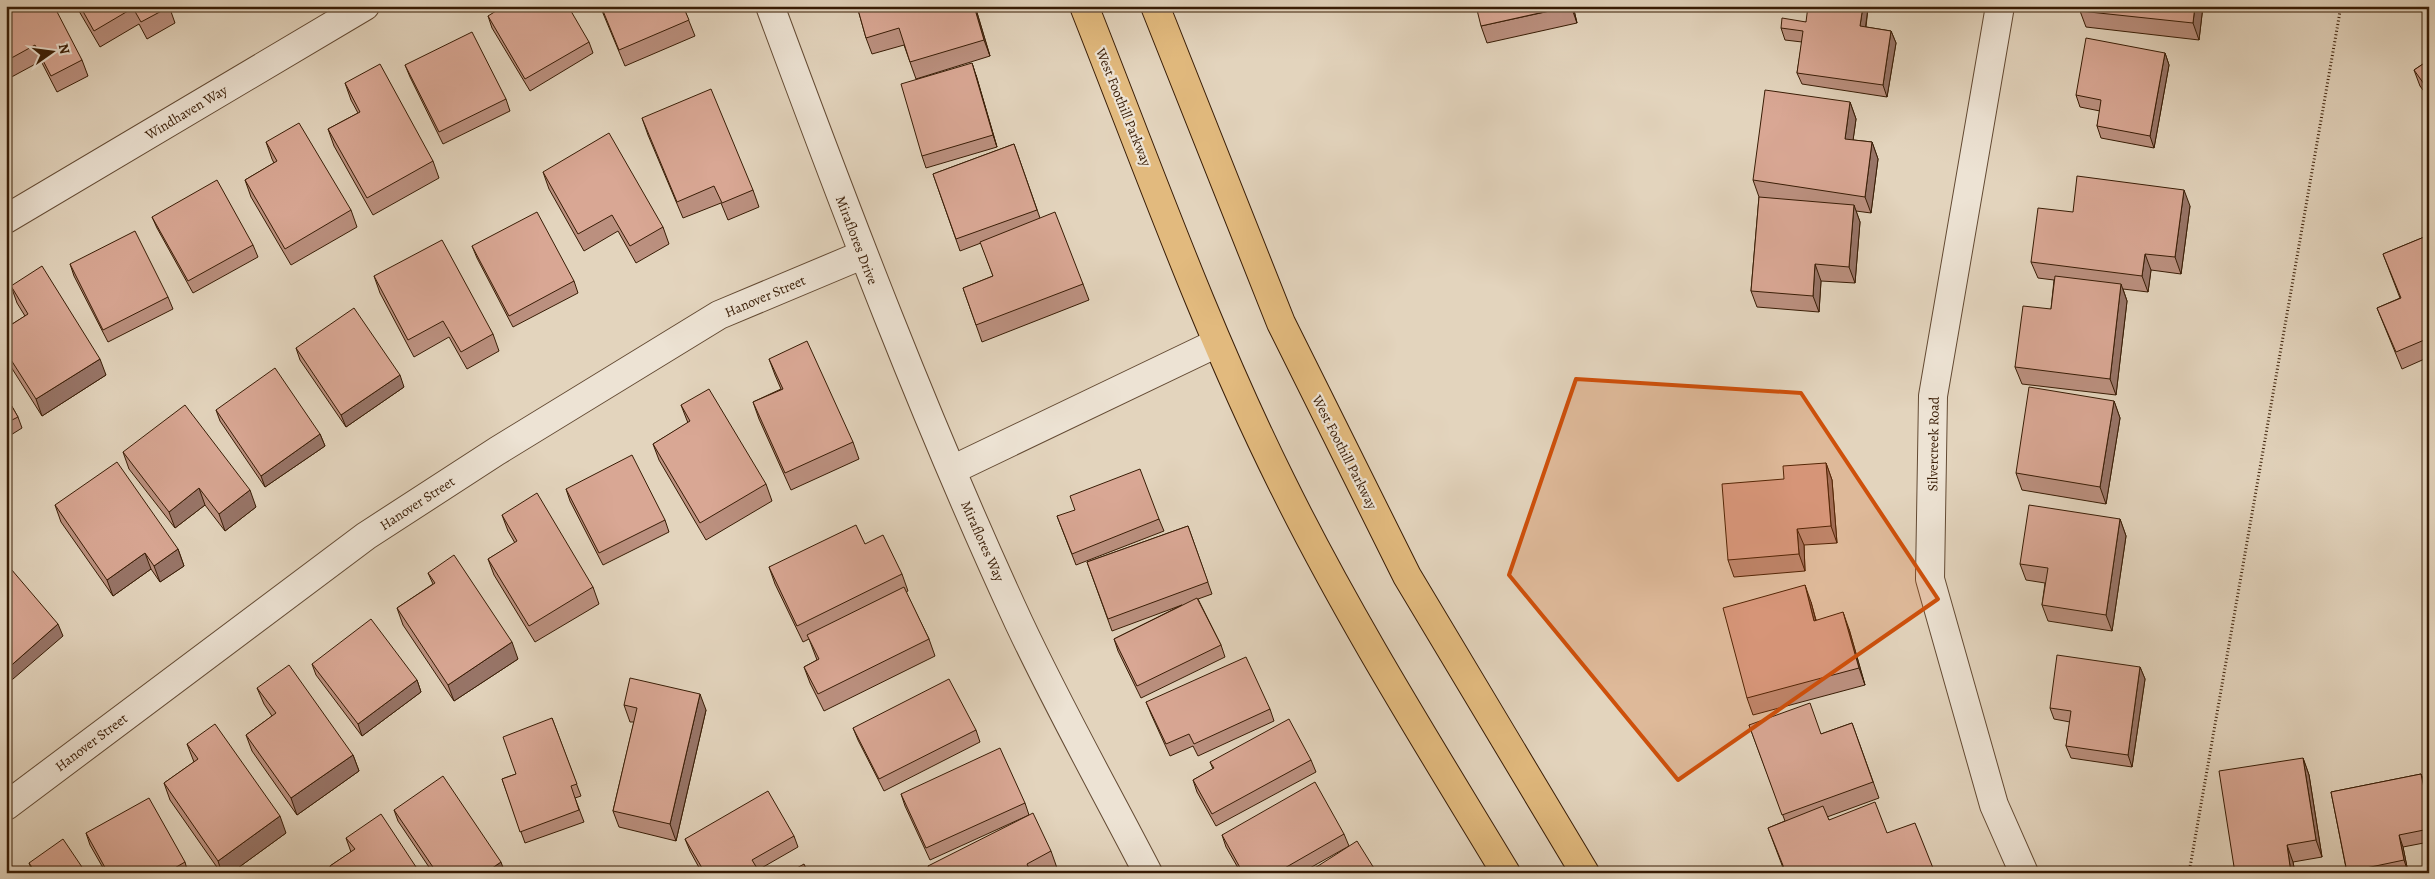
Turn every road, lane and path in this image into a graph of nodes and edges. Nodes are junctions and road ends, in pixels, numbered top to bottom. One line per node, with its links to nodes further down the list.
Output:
1 (365, 6): 7 (street, Windhaven Way)
2 (770, 6): 8 (street, Miraflores Drive)
3 (1084, 6): 9 (main road, West Foothill Parkway)
4 (1155, 6): 14 (main road, West Foothill Parkway)
5 (2000, 6): 15 (street, Silvercreek Road)
6 (2341, 6): 16 (path)
7 (6, 218)
8 (862, 255): 10 (street, Miraflores Drive); 11 (street, Hanover Street)
9 (1217, 343): 10 (street); 13 (main road, West Foothill Parkway)
10 (952, 470): 12 (street, Miraflores Way)
11 (6, 806)
12 (1148, 873)
13 (1506, 873)
14 (1585, 873)
15 (2024, 873)
16 (2189, 873)

